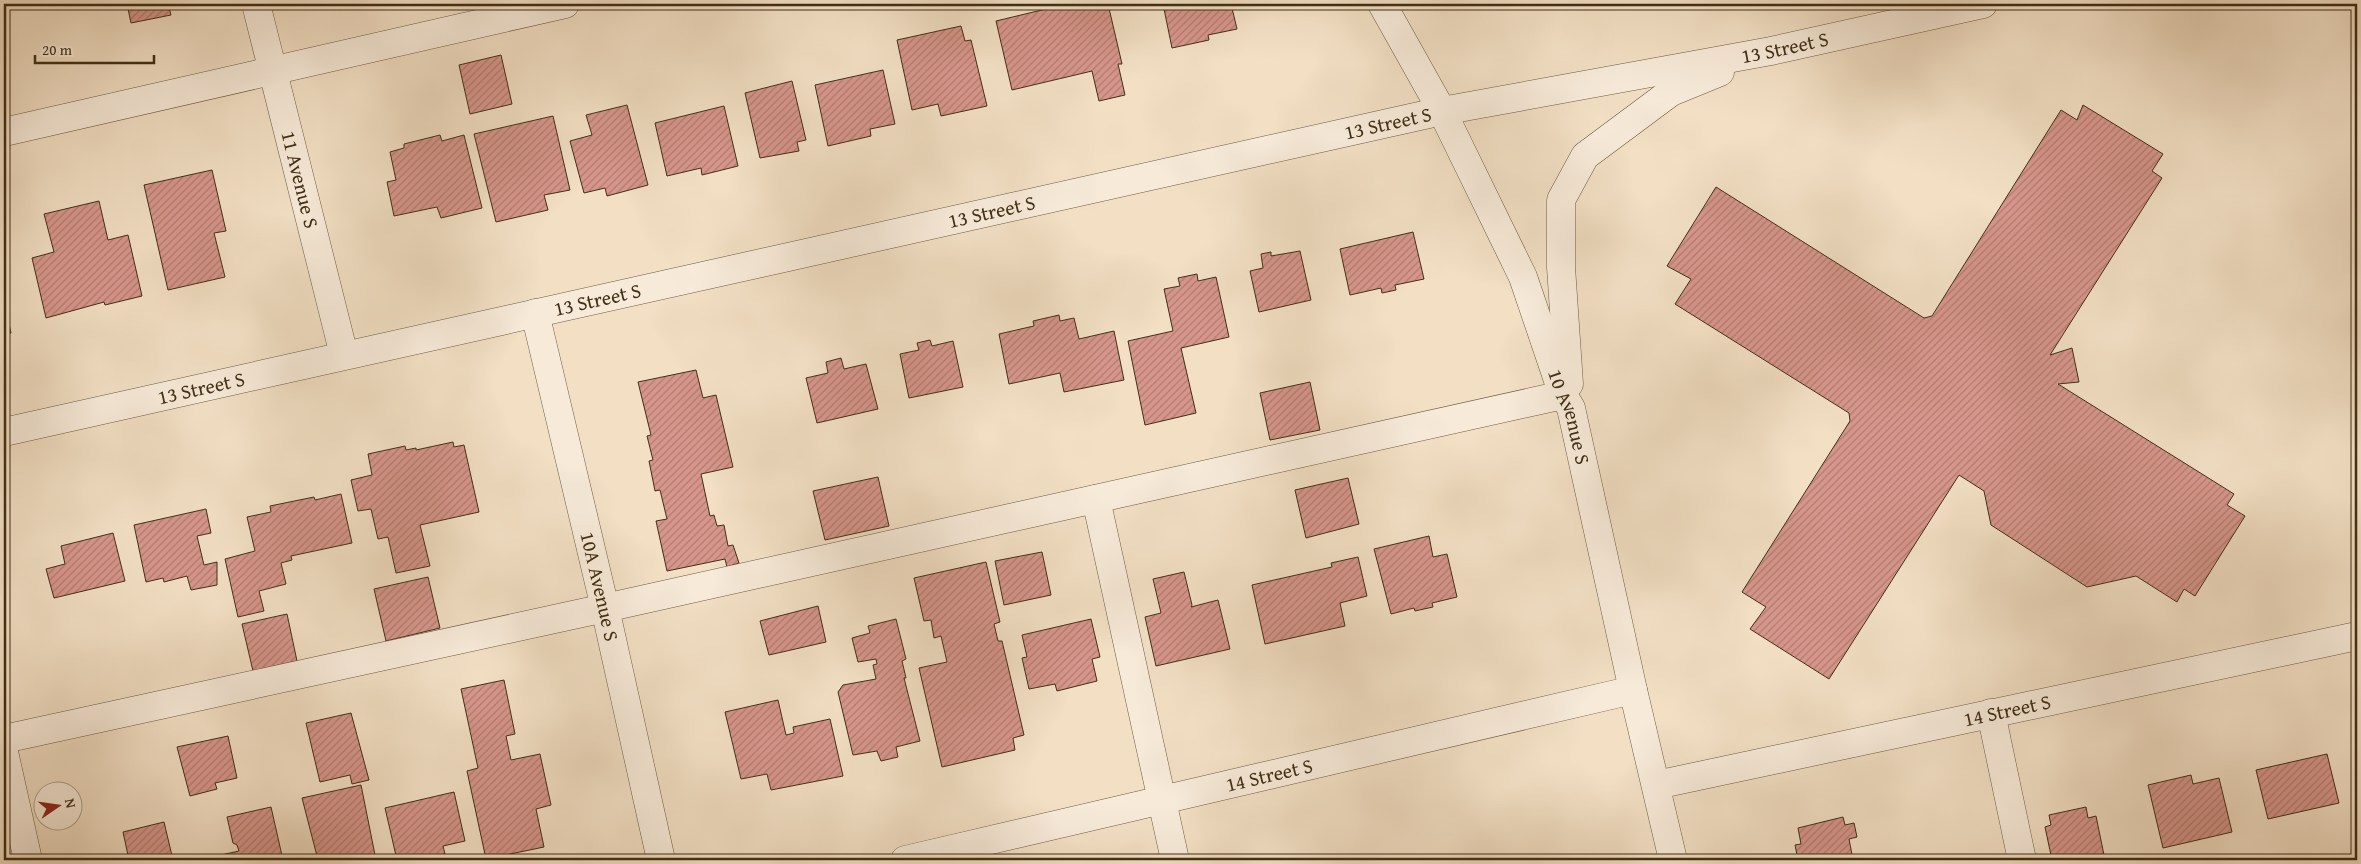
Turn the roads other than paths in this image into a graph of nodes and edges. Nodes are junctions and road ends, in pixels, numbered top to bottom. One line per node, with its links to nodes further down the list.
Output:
1 (256, 4): 6 (street, 11 Avenue S)
2 (565, 4): 6 (street)
3 (1382, 4): 7 (street, 10 Avenue S)
4 (1983, 4): 5 (street, 13 Street S)
5 (1772, 51): 7 (street, 13 Street S); 11 (street)
6 (273, 72): 8 (street); 10 (street, 11 Avenue S)
7 (1442, 111): 9 (street, 13 Street S); 11 (street, 10 Avenue S)
8 (4, 132)
9 (535, 313): 10 (street, 13 Street S); 14 (street, 10A Avenue S)
10 (344, 355): 12 (street, 13 Street S)
11 (1567, 401): 13 (street); 16 (street, 10 Avenue S)
12 (4, 432)
13 (1096, 499): 14 (street); 21 (street)
14 (606, 608): 18 (street); 23 (street, 10A Avenue S)
15 (2357, 636): 17 (street, 14 Street S)
16 (1633, 690): 20 (street, 10 Avenue S); 21 (street, 14 Street S)
17 (1991, 714): 20 (street, 14 Street S); 27 (street)
18 (4, 739)
19 (4, 752): 22 (street)
20 (1656, 785): 26 (street, 10 Avenue S)
21 (1161, 800): 24 (street, 14 Street S); 25 (street)
22 (28, 860)
23 (661, 860)
24 (905, 860)
25 (1175, 860)
26 (1673, 860)
27 (2022, 860)

